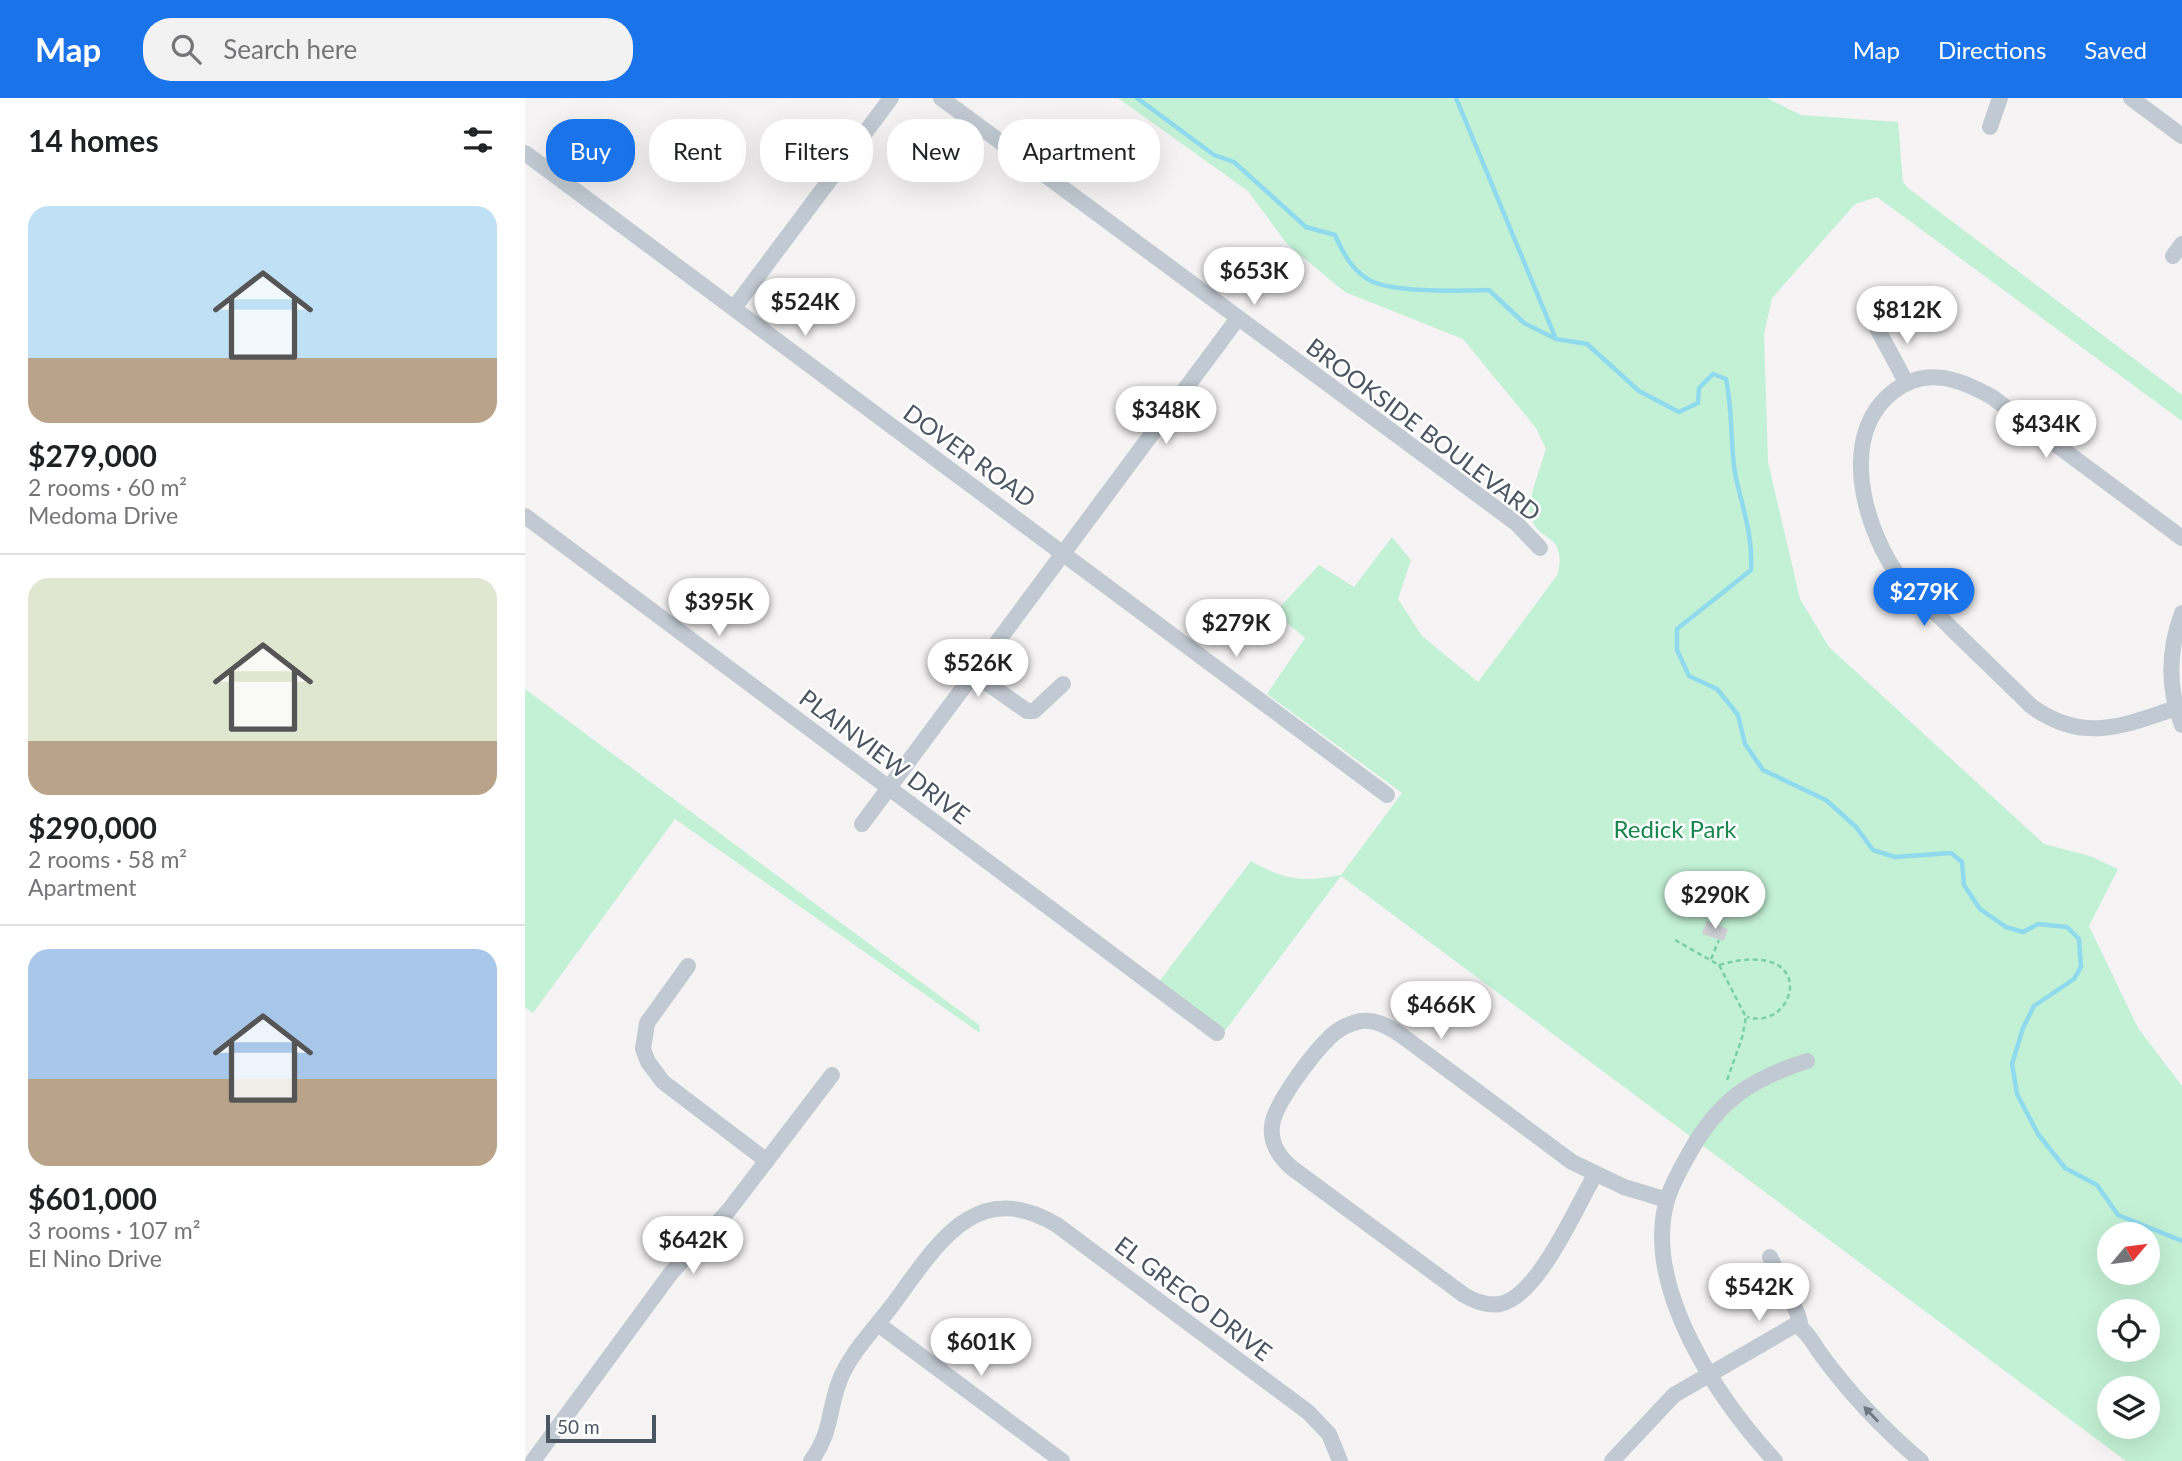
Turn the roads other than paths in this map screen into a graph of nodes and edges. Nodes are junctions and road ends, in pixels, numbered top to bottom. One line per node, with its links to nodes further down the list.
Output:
1 (891, 98): 8 (street)
2 (941, 98): 9 (street, BROOKSIDE BOULEVARD)
3 (2000, 98): 5 (street)
4 (2131, 98): 6 (street)
5 (1990, 127)
6 (2182, 136)
7 (525, 153): 8 (street, DOVER ROAD)
8 (734, 308): 15 (street, DOVER ROAD)
9 (1238, 318): 14 (street, BROOKSIDE BOULEVARD); 15 (street)
10 (1877, 328): 11 (street)
11 (1906, 382): 13 (street); 19 (street)
12 (525, 516): 21 (street, PLAINVIEW DRIVE)
13 (2182, 538)
14 (1540, 548)
15 (1064, 552): 17 (street); 22 (street, DOVER ROAD)
16 (2182, 614): 19 (street)
17 (974, 674): 18 (street); 21 (street)
18 (1063, 684)
19 (2176, 708): 20 (street)
20 (2182, 724)
21 (891, 788): 23 (street); 25 (street, PLAINVIEW DRIVE)
22 (1387, 795)
23 (862, 824)
24 (688, 966): 28 (street)
25 (1217, 1033)
26 (1807, 1061): 30 (street)
27 (832, 1075): 28 (street)
28 (767, 1161): 36 (street)
29 (1595, 1175): 29 (street); 30 (street)
30 (1667, 1200): 34 (street)
31 (1770, 1256): 33 (street)
32 (878, 1324): 37 (street); 38 (street); 39 (street, EL GRECO DRIVE)
33 (1803, 1330): 34 (street); 42 (street, one-way to 33)
34 (1710, 1373): 40 (street); 41 (street)
35 (525, 1455): 36 (street)
36 (533, 1461)
37 (811, 1461)
38 (1062, 1461)
39 (1340, 1461)
40 (1612, 1461)
41 (1775, 1461)
42 (1921, 1461)

